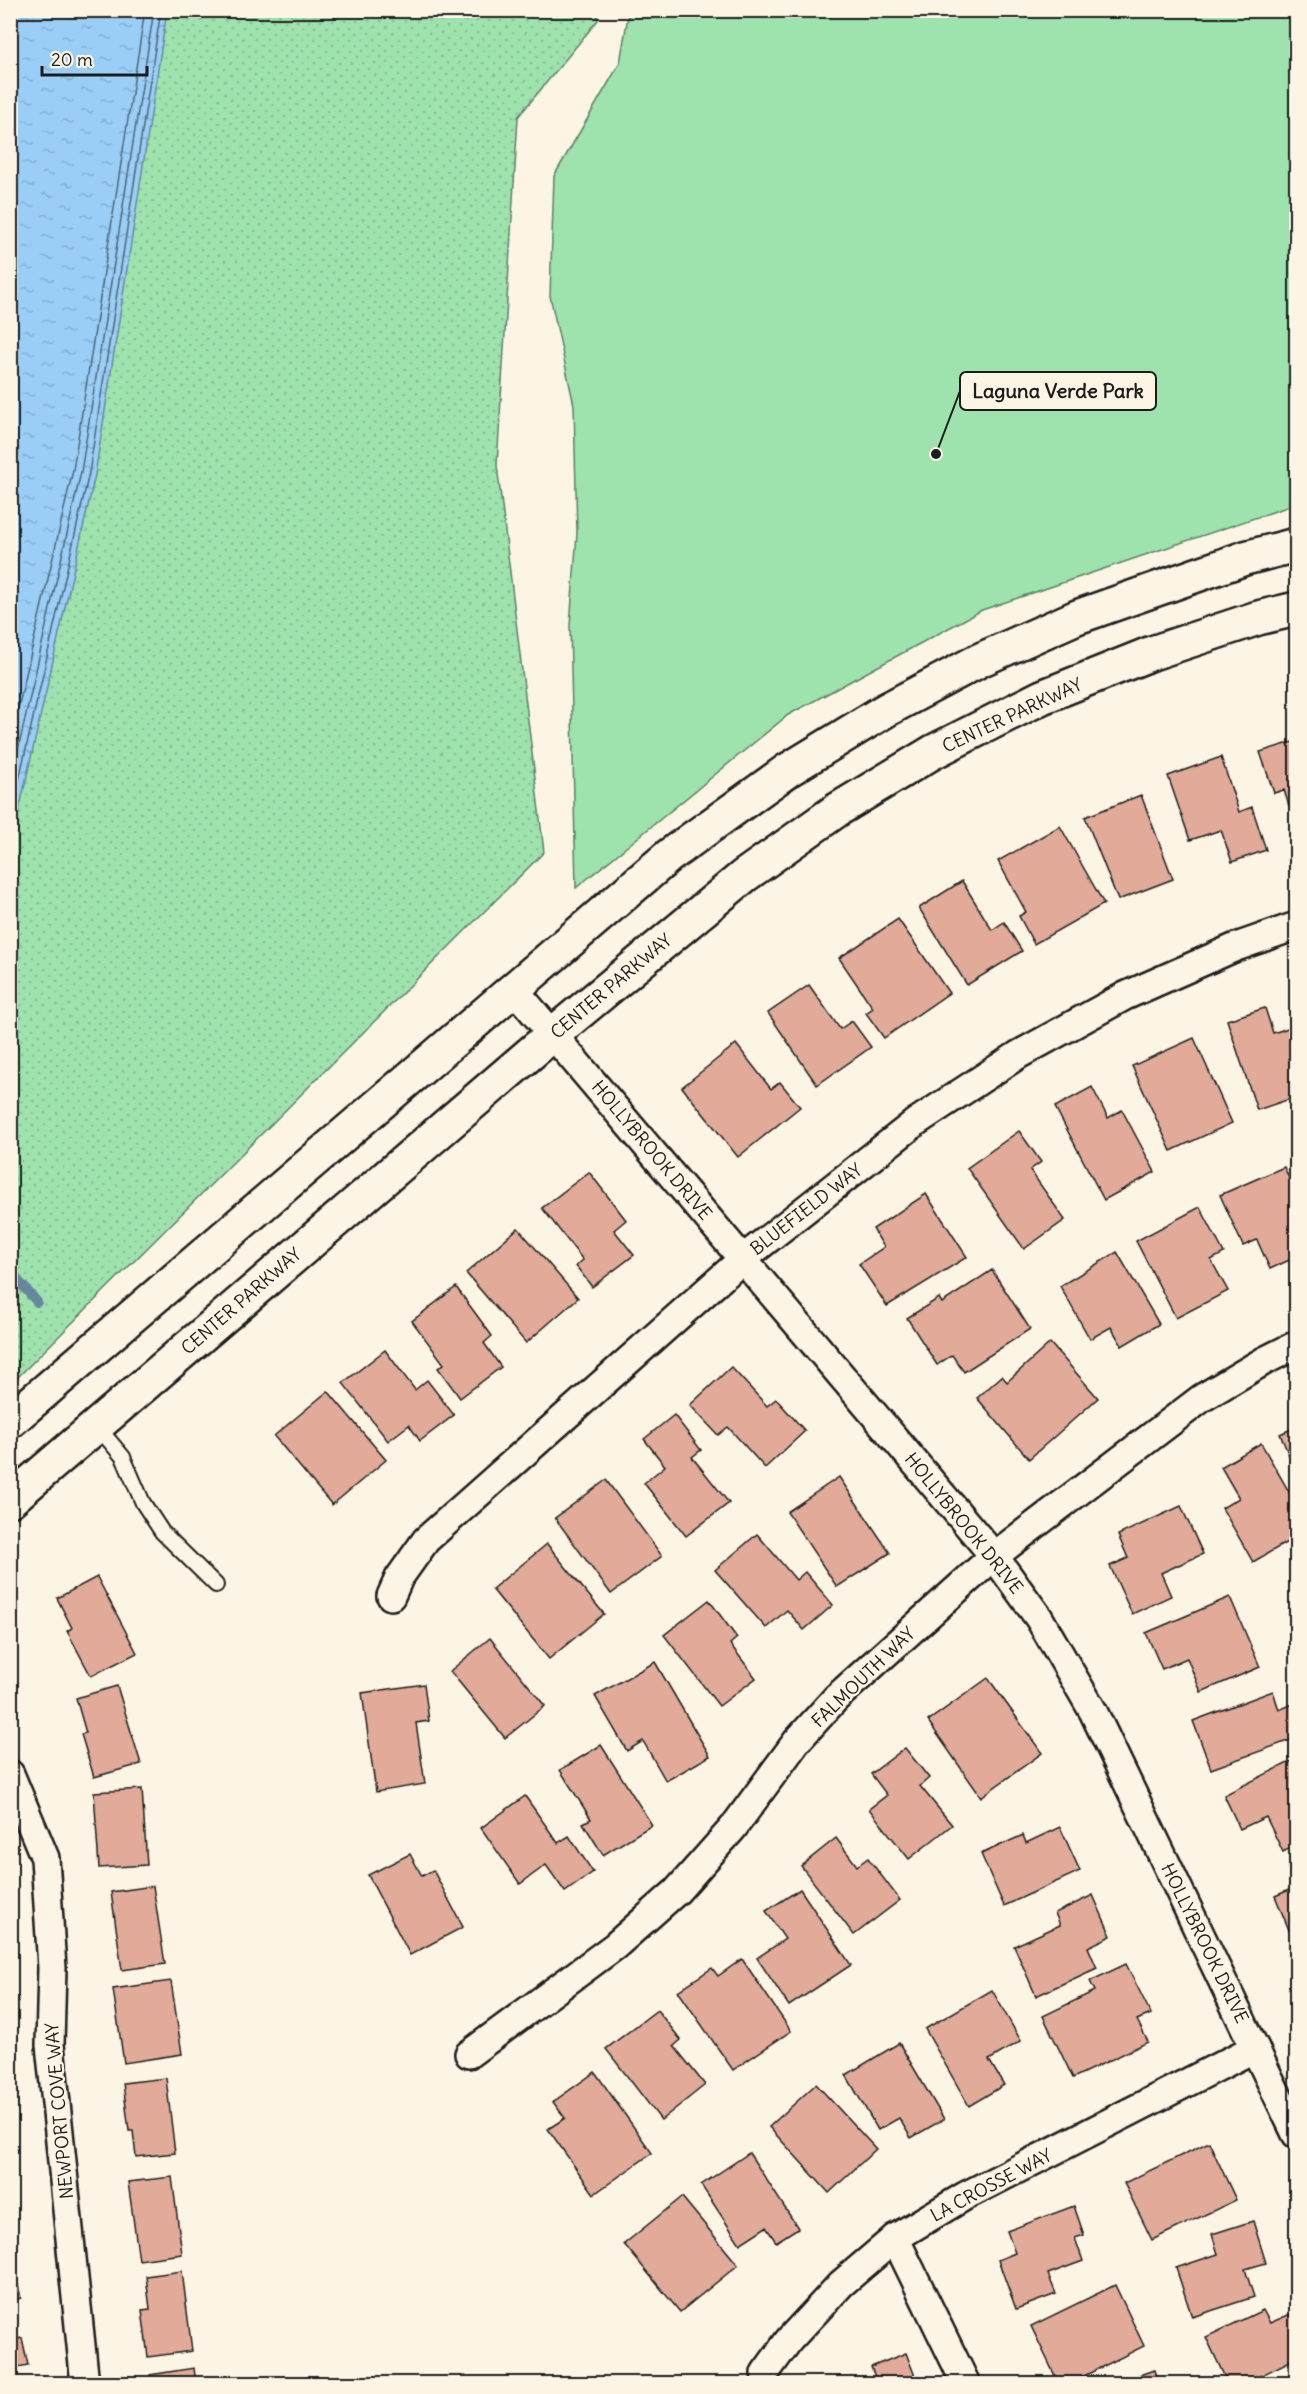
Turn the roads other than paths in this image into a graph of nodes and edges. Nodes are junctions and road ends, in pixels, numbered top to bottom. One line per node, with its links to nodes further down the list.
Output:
1 (1296, 545): 4 (main road)
2 (1296, 609): 5 (main road, CENTER PARKWAY)
3 (1296, 927): 6 (street, BLUEFIELD WAY)
4 (514, 989): 5 (street, HOLLYBROOK DRIVE); 8 (main road)
5 (553, 1034): 6 (street, HOLLYBROOK DRIVE); 9 (main road, CENTER PARKWAY)
6 (744, 1258): 11 (street, HOLLYBROOK DRIVE); 13 (street, BLUEFIELD WAY)
7 (1296, 1345): 11 (street, FALMOUTH WAY)
8 (10, 1421)
9 (97, 1426): 10 (main road, CENTER PARKWAY); 12 (lane)
10 (10, 1500)
11 (994, 1556): 15 (street, HOLLYBROOK DRIVE); 16 (street, FALMOUTH WAY)
12 (216, 1585)
13 (391, 1596)
14 (10, 1774): 20 (street, NEWPORT COVE WAY)
15 (1255, 2048): 17 (street, HOLLYBROOK DRIVE); 18 (street, LA CROSSE WAY)
16 (469, 2054)
17 (1296, 2134)
18 (895, 2238): 19 (street, LA CROSSE WAY); 21 (street)
19 (765, 2373)
20 (85, 2384)
21 (966, 2384)

